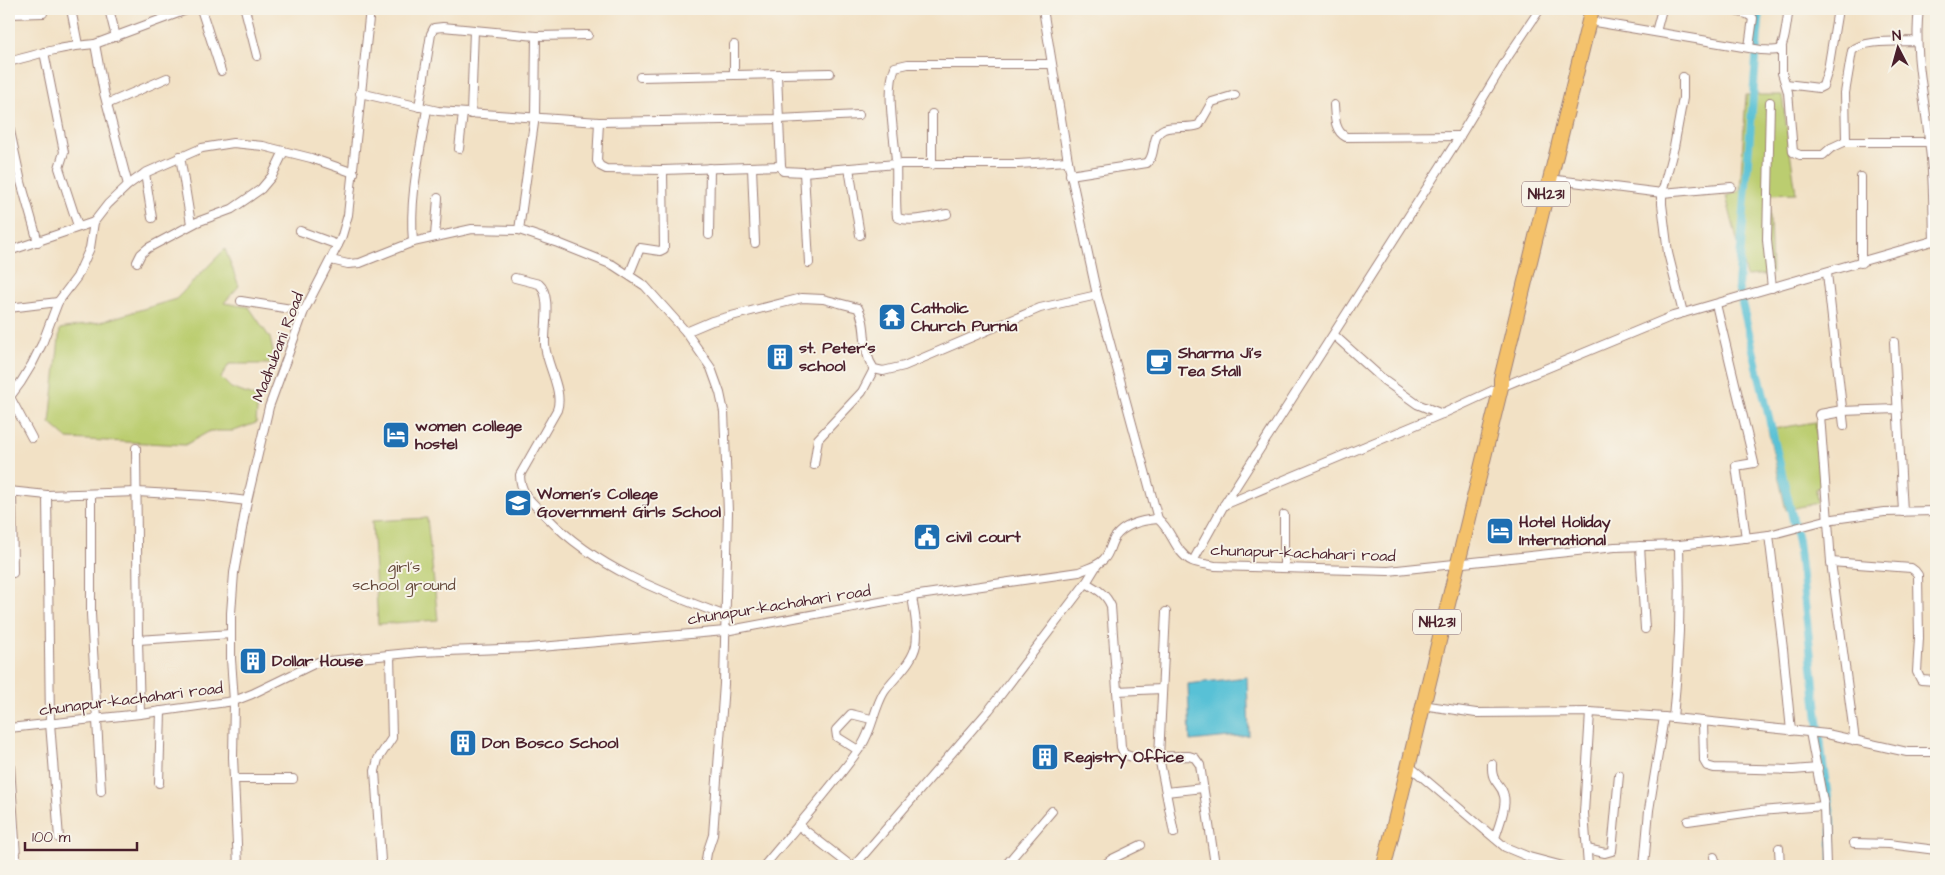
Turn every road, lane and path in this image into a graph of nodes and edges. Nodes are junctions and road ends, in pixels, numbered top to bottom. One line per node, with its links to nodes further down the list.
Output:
1 (72, 9): 24 (street)
2 (109, 9): 21 (street)
3 (189, 9): 21 (street)
4 (201, 9): 32 (street)
5 (245, 9): 29 (street)
6 (370, 9): 40 (street, Madhubani Road)
7 (1043, 9): 31 (street)
8 (1540, 9): 55 (street)
9 (1662, 9): 18 (street)
10 (1727, 9): 26 (street)
11 (1789, 9): 27 (street)
12 (1838, 9): 39 (street)
13 (1919, 9): 22 (street)
14 (43, 13): 15 (street)
15 (9, 14)
16 (1590, 15): 18 (street); 74 (highway, NH231)
17 (474, 30): 20 (street); 45 (street); 46 (street)
18 (1656, 32): 26 (street)
19 (588, 35): 20 (street)
20 (536, 36): 51 (street)
21 (116, 37): 23 (street)
22 (1917, 41): 49 (street); 56 (street)
23 (95, 44): 24 (street); 43 (street)
24 (78, 45): 28 (street)
25 (734, 45): 34 (street)
26 (1755, 48): 27 (street)
27 (1782, 48): 39 (street)
28 (44, 52): 30 (street); 83 (street)
29 (257, 56)
30 (9, 62)
31 (1051, 64): 61 (street); 62 (street)
32 (221, 71)
33 (830, 73): 35 (street)
34 (734, 75): 35 (street); 36 (street)
35 (776, 75): 52 (street)
36 (640, 77)
37 (1683, 77): 77 (street)
38 (167, 78): 43 (street)
39 (1786, 84): 56 (street)
40 (360, 93): 45 (street); 71 (street, Madhubani Road)
41 (1235, 95): 72 (street)
42 (1770, 102): 102 (street)
43 (108, 104): 75 (street)
44 (1334, 104): 55 (street)
45 (423, 108): 46 (street); 90 (street)
46 (467, 113): 51 (street); 58 (street)
47 (932, 114): 63 (street)
48 (858, 116): 52 (street)
49 (1927, 116): 50 (street); 57 (street)
50 (1936, 116)
51 (534, 118): 53 (street); 84 (street)
52 (779, 119): 53 (street); 64 (street)
53 (600, 122): 68 (street)
54 (9, 126): 89 (street)
55 (1460, 136): 111 (street)
56 (1844, 142): 57 (street)
57 (1930, 142): 91 (street)
58 (459, 149)
59 (284, 151): 60 (street); 71 (street); 82 (street)
60 (180, 156): 70 (street); 82 (street)
61 (1068, 161): 63 (street); 72 (street)
62 (896, 164): 63 (street); 67 (street); 79 (street)
63 (932, 164)
64 (781, 166): 65 (street); 69 (street)
65 (752, 167): 66 (street); 92 (street)
66 (710, 168): 68 (street); 86 (street)
67 (849, 168): 69 (street); 87 (street)
68 (664, 170): 100 (street)
69 (804, 172): 97 (street)
70 (145, 173): 75 (street); 80 (street)
71 (354, 173): 93 (street, Madhubani Road)
72 (1070, 175): 103 (street)
73 (1861, 177): 98 (street)
74 (1549, 179): 77 (street); 114 (highway, NH231)
75 (128, 185): 81 (street)
76 (1731, 187): 77 (street)
77 (1662, 193): 109 (street)
78 (438, 198): 88 (street)
79 (947, 214)
80 (152, 218)
81 (94, 222): 83 (street); 105 (street)
82 (192, 224): 96 (street)
83 (78, 226): 89 (street)
84 (519, 230): 88 (street); 100 (street)
85 (300, 231): 93 (street)
86 (709, 235)
87 (860, 235)
88 (435, 236): 90 (street)
89 (38, 242): 94 (street)
90 (413, 242): 95 (street)
91 (1935, 242): 98 (street)
92 (755, 243)
93 (338, 246): 95 (street, Madhubani Road)
94 (9, 251)
95 (331, 260): 108 (street, Madhubani Road)
96 (137, 262)
97 (809, 263)
98 (1861, 263): 99 (street)
99 (1827, 273): 102 (street); 117 (street)
100 (629, 275): 110 (street)
101 (515, 278): 148 (street)
102 (1772, 288): 106 (street)
103 (1097, 295): 113 (street); 133 (street)
104 (241, 301): 108 (street)
105 (58, 302): 107 (street); 115 (street)
106 (1716, 304): 109 (street); 136 (street)
107 (9, 308)
108 (304, 311): 128 (street, Madhubani Road)
109 (1683, 313): 114 (street)
110 (686, 332): 113 (street); 148 (street)
111 (1334, 335): 118 (street); 129 (street)
112 (1894, 342): 116 (street)
113 (874, 368): 123 (street)
114 (1499, 385): 118 (street); 142 (highway, NH231)
115 (9, 397): 121 (street)
116 (1897, 409): 117 (street); 131 (street)
117 (1842, 411): 119 (street); 120 (street)
118 (1442, 414): 129 (street)
119 (1820, 415): 134 (street)
120 (1844, 426)
121 (32, 438)
122 (136, 448): 125 (street)
123 (814, 465)
124 (10, 491): 127 (street); 144 (street)
125 (137, 492): 126 (street); 128 (street); 152 (street)
126 (91, 494): 127 (street); 163 (street)
127 (47, 495): 167 (street)
128 (247, 502): 151 (street, Madhubani Road)
129 (1224, 505): 139 (street)
130 (1936, 511): 131 (street, chunapur-kachahari road)
131 (1903, 512): 134 (street, chunapur-kachahari road)
132 (1284, 515): 143 (street)
133 (1158, 519): 139 (street, chunapur-kachahari road); 141 (street)
134 (1826, 520): 135 (street, chunapur-kachahari road); 140 (street)
135 (1769, 535): 136 (street, chunapur-kachahari road); 169 (street)
136 (1746, 538): 137 (street, chunapur-kachahari road)
137 (1679, 545): 138 (street, chunapur-kachahari road); 164 (street)
138 (1640, 546): 142 (street, chunapur-kachahari road); 149 (street)
139 (1192, 561): 143 (street, chunapur-kachahari road)
140 (1831, 562): 154 (street); 171 (street)
141 (1097, 565): 145 (street); 146 (street, chunapur-kachahari road)
142 (1453, 565): 143 (street, chunapur-kachahari road); 158 (highway, NH231)
143 (1284, 568)
144 (13, 573)
145 (1086, 583): 156 (street); 205 (street)
146 (912, 596): 150 (street, chunapur-kachahari road); 165 (street)
147 (1166, 612): 155 (street)
148 (726, 616): 150 (street)
149 (1645, 629)
150 (725, 630): 153 (street, chunapur-kachahari road); 203 (street)
151 (231, 634): 152 (street); 157 (street, Madhubani Road)
152 (138, 640): 161 (street)
153 (390, 655): 157 (street, chunapur-kachahari road); 201 (street)
154 (1936, 681)
155 (1162, 688): 156 (street); 175 (street)
156 (1117, 691): 175 (street)
157 (234, 701): 159 (street, chunapur-kachahari road); 181 (street, Madhubani Road)
158 (1421, 704): 160 (street); 176 (highway, NH231)
159 (161, 711): 161 (street, chunapur-kachahari road); 182 (street)
160 (1590, 712): 162 (street); 196 (street)
161 (140, 714): 163 (street, chunapur-kachahari road)
162 (1664, 717): 164 (street); 212 (street)
163 (96, 718): 167 (street, chunapur-kachahari road); 184 (street)
164 (1673, 718): 166 (street)
165 (871, 719): 172 (street); 172 (street)
166 (1703, 721): 169 (street); 178 (street)
167 (50, 723): 168 (street, chunapur-kachahari road); 191 (street)
168 (9, 728)
169 (1791, 731): 170 (street)
170 (1812, 733): 171 (street); 178 (street)
171 (1855, 741): 174 (street)
172 (858, 750): 189 (street)
173 (9, 751): 198 (street)
174 (1936, 752)
175 (1159, 757): 183 (street); 185 (street)
176 (1406, 763): 192 (street); 208 (highway, NH231); 209 (highway, NH231)
177 (1492, 764): 192 (street)
178 (1818, 768): 186 (street)
179 (1619, 775): 196 (street)
180 (293, 778): 181 (street)
181 (234, 779): 202 (street, Madhubani Road)
182 (159, 783)
183 (1203, 788): 185 (street); 200 (street)
184 (101, 791)
185 (1166, 792): 190 (street)
186 (1824, 806): 188 (street); 215 (street)
187 (1052, 811): 206 (street)
188 (1688, 822)
189 (798, 825): 204 (street); 205 (street)
190 (1174, 833)
191 (59, 838)
192 (1495, 838): 210 (street)
193 (1854, 843): 197 (street)
194 (1141, 845): 207 (street)
195 (1780, 848): 214 (street)
196 (1587, 849): 211 (street)
197 (1936, 850)
198 (16, 856)
199 (1714, 857): 213 (street)
200 (1214, 858)
201 (381, 861)
202 (238, 866)
203 (705, 866)
204 (764, 866)
205 (852, 866)
206 (1005, 866)
207 (1103, 866)
208 (1377, 866)
209 (1384, 866)
210 (1563, 866)
211 (1588, 866)
212 (1644, 866)
213 (1718, 866)
214 (1780, 866)
215 (1826, 866)

